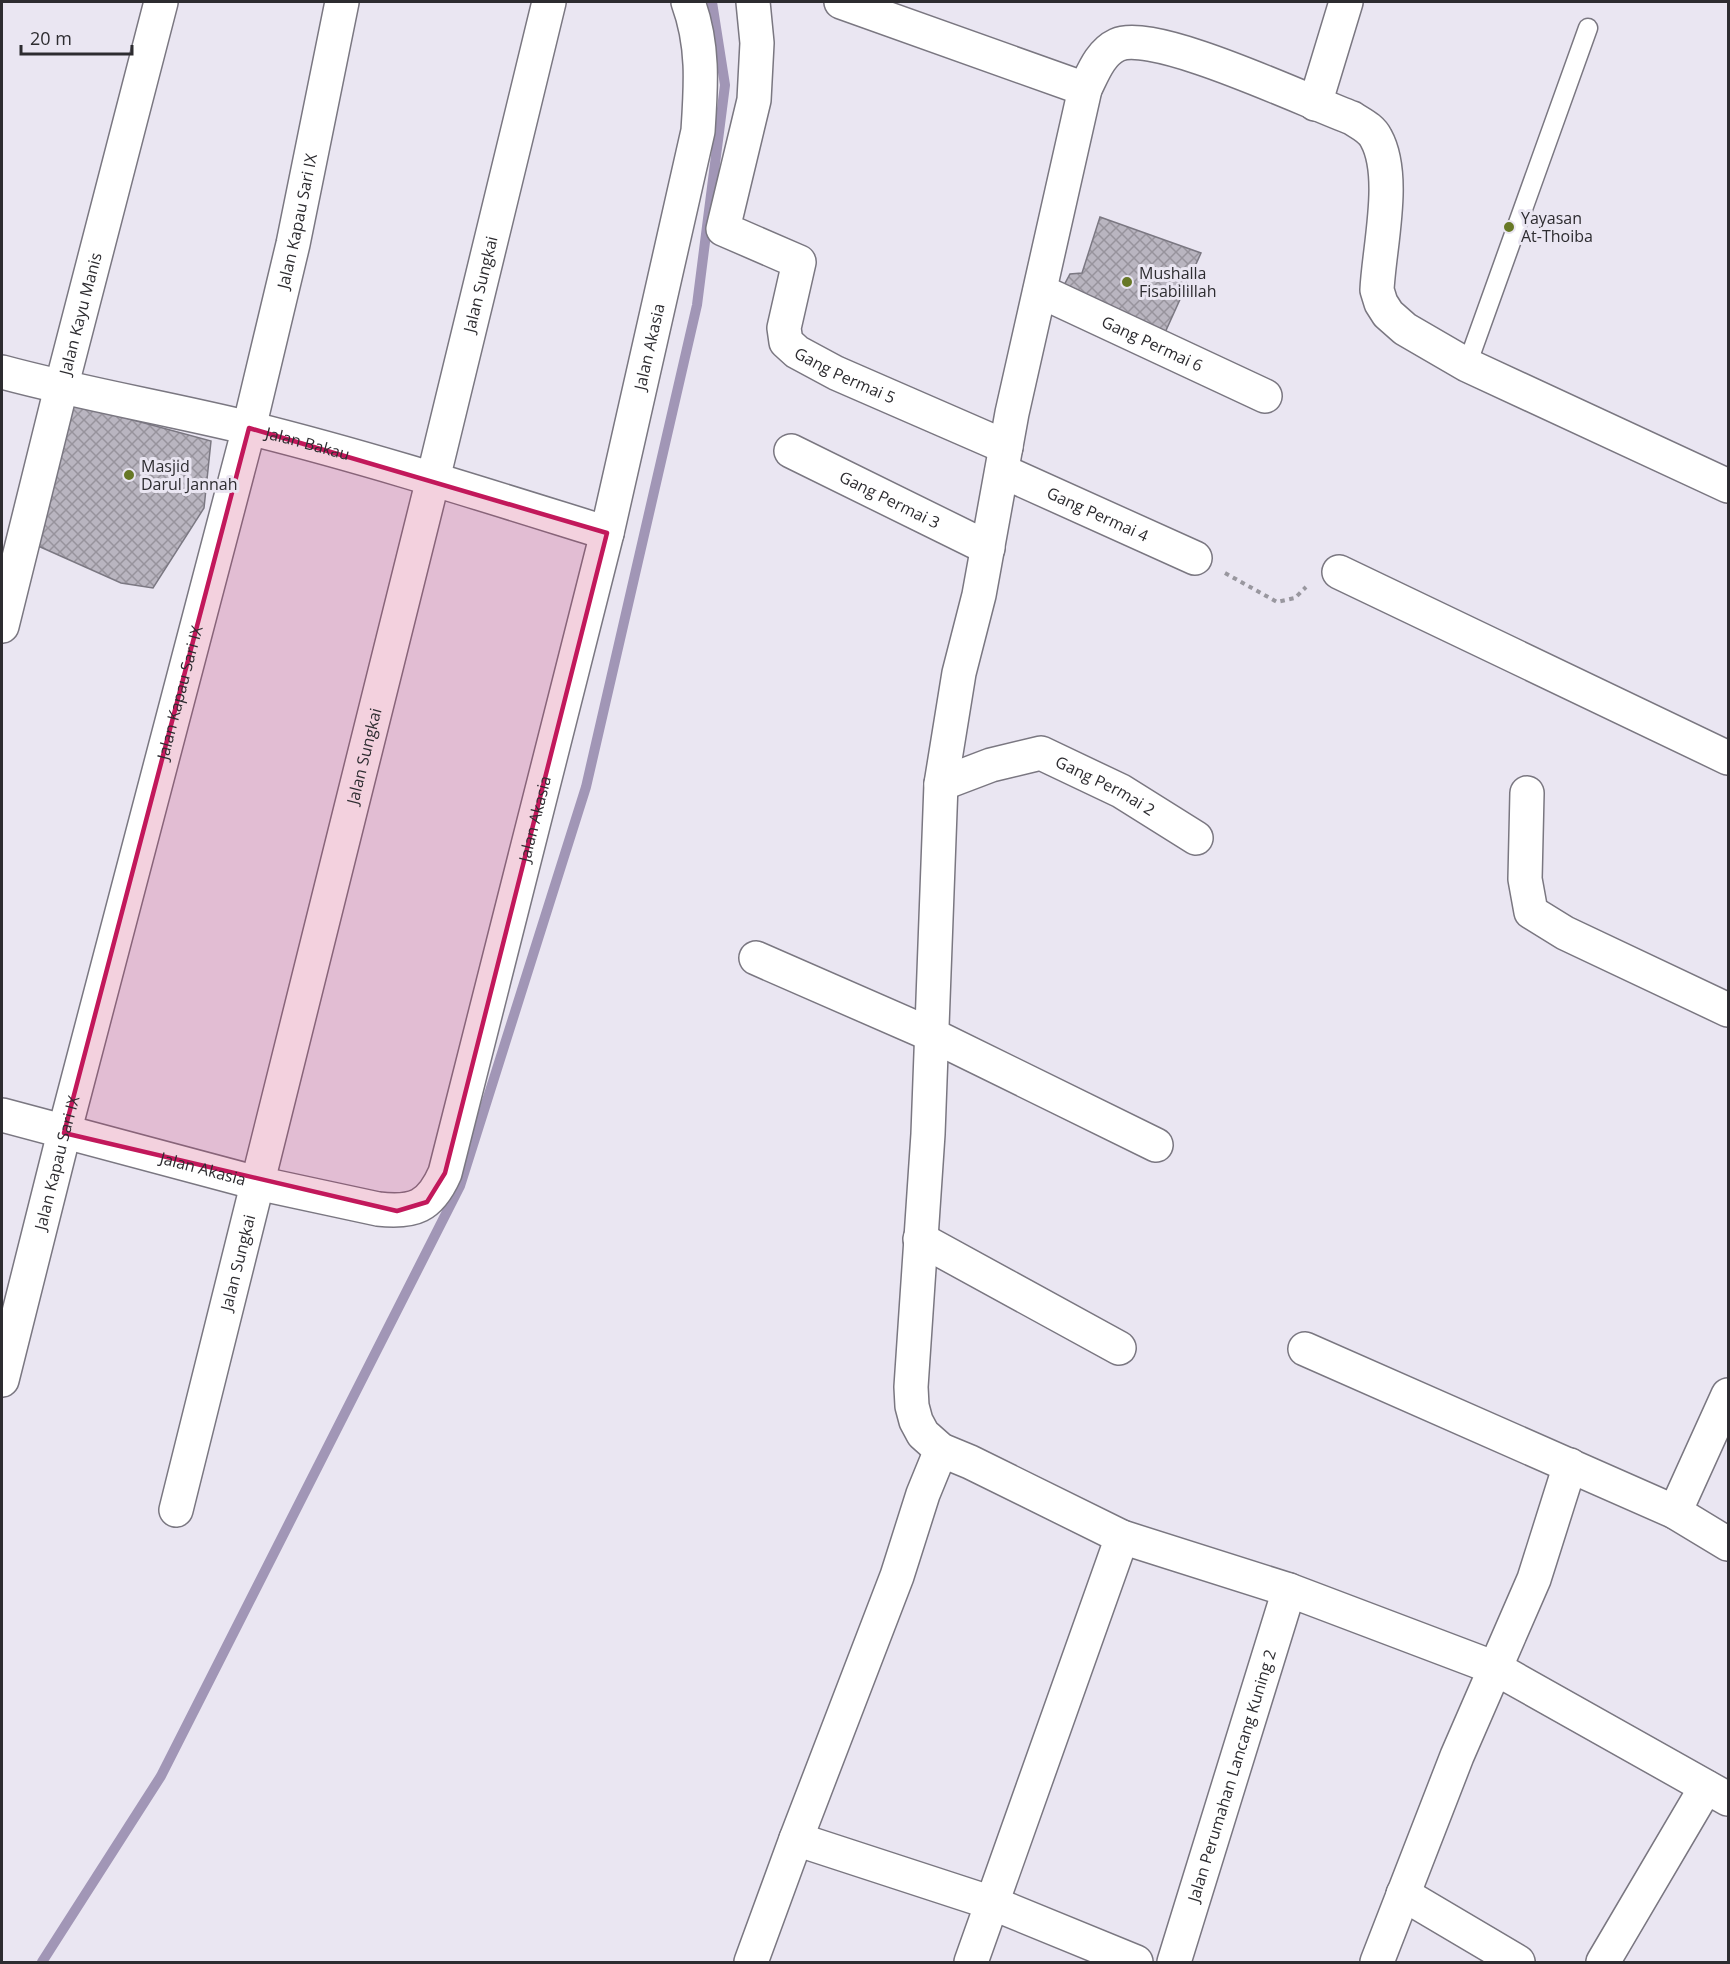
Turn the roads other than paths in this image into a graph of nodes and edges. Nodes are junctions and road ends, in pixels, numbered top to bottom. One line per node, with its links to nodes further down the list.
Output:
1 (161, 2): 14 (street, Jalan Kayu Manis)
2 (342, 2): 16 (street, Jalan Kapau Sari IX)
3 (549, 2): 19 (street, Jalan Sungkai)
4 (688, 2): 21 (street, Jalan Akasia)
5 (753, 2): 18 (street, Gang Permai 5)
6 (842, 2): 9 (street)
7 (1346, 2): 10 (street)
8 (1588, 28): 12 (lane)
9 (1085, 89): 10 (street); 11 (street)
10 (1315, 104): 12 (street)
11 (1040, 291): 15 (street, Gang Permai 6); 18 (street)
12 (1467, 365): 20 (street)
13 (2, 372): 14 (street, Jalan Bakau)
14 (61, 388): 16 (street, Jalan Bakau); 25 (street, Jalan Kayu Manis)
15 (1265, 396)
16 (249, 428): 19 (street, Jalan Bakau); 34 (street, Jalan Kapau Sari IX)
17 (791, 451): 22 (street, Gang Permai 3)
18 (1004, 459): 22 (street); 23 (street, Gang Permai 4)
19 (433, 479): 21 (street, Jalan Bakau); 36 (street, Jalan Sungkai)
20 (1728, 486)
21 (606, 533): 36 (street, Jalan Akasia)
22 (988, 548): 27 (street)
23 (1195, 558)
24 (1339, 572): 26 (street)
25 (2, 626)
26 (1728, 758)
27 (941, 784): 29 (street, Gang Permai 2); 32 (street)
28 (1527, 793): 31 (street)
29 (1196, 838)
30 (756, 958): 32 (street)
31 (1728, 1010)
32 (932, 1035): 35 (street); 37 (street)
33 (2, 1116): 34 (street, Jalan Akasia)
34 (64, 1133): 36 (street, Jalan Akasia); 40 (street, Jalan Kapau Sari IX)
35 (1156, 1145)
36 (257, 1183): 44 (street, Jalan Sungkai)
37 (920, 1239): 38 (street); 42 (street)
38 (1119, 1348)
39 (1305, 1349): 43 (street)
40 (2, 1380)
41 (1728, 1395): 45 (street)
42 (941, 1450): 46 (street); 51 (street)
43 (1570, 1465): 45 (street); 49 (street)
44 (176, 1510)
45 (1675, 1512): 47 (street)
46 (1122, 1537): 48 (street); 53 (street)
47 (1728, 1544)
48 (1289, 1590): 49 (street); 57 (street, Jalan Perumahan Lancang Kuning 2)
49 (1495, 1668): 50 (street); 52 (street)
50 (1718, 1793): 60 (street)
51 (796, 1839): 53 (street); 54 (street)
52 (1402, 1894): 58 (street); 59 (street)
53 (992, 1903): 55 (street); 56 (street)
54 (751, 1962)
55 (971, 1962)
56 (1136, 1962)
57 (1174, 1962)
58 (1377, 1962)
59 (1518, 1962)
60 (1603, 1962)

